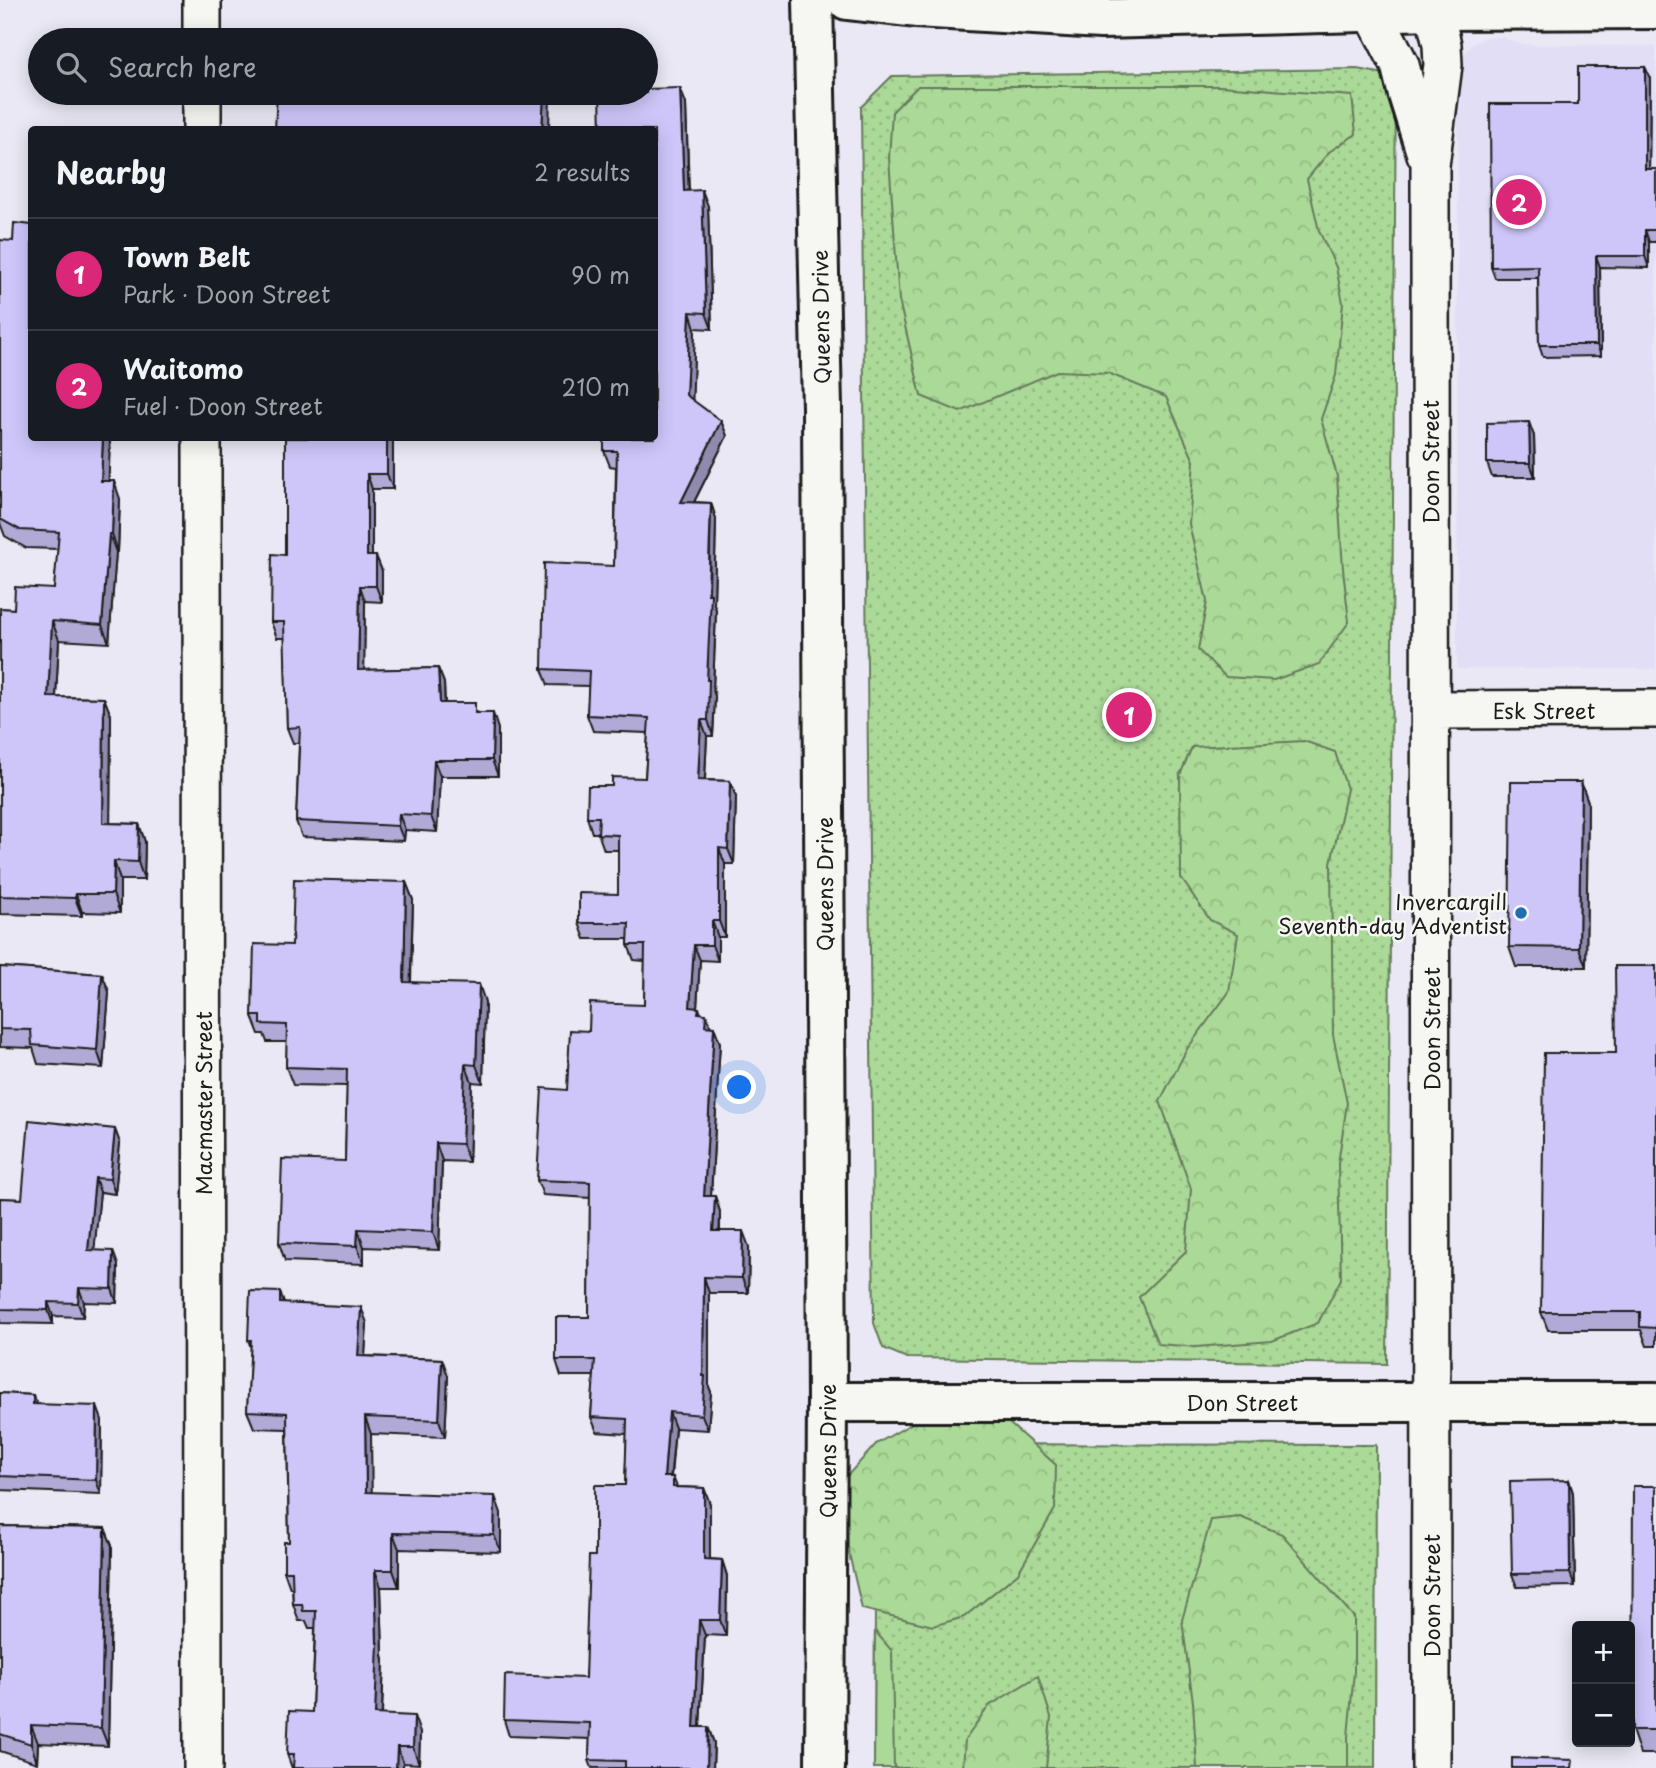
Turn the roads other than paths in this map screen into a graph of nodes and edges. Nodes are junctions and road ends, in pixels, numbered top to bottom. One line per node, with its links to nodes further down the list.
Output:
1 (202, 0): 8 (street)
2 (813, 0): 16 (main road, Queens Drive)
3 (847, 0): 7 (main road)
4 (1529, 4): 5 (main road); 6 (main road)
5 (1432, 5): 7 (main road); 11 (street, Doon Street)
6 (1656, 9)
7 (1372, 11): 11 (street, Doon Street)
8 (202, 28)
9 (202, 105): 10 (street)
10 (202, 126)
11 (1430, 164): 14 (street, Doon Street)
12 (202, 441): 18 (street, Macmaster Street)
13 (1656, 709): 14 (street, Esk Street)
14 (1431, 710): 15 (street, Doon Street)
15 (1430, 1401): 16 (main road, Don Street); 17 (main road, Don Street); 20 (street, Doon Street)
16 (827, 1402): 19 (main road, Queens Drive)
17 (1656, 1402)
18 (203, 1768)
19 (825, 1768)
20 (1431, 1768)

